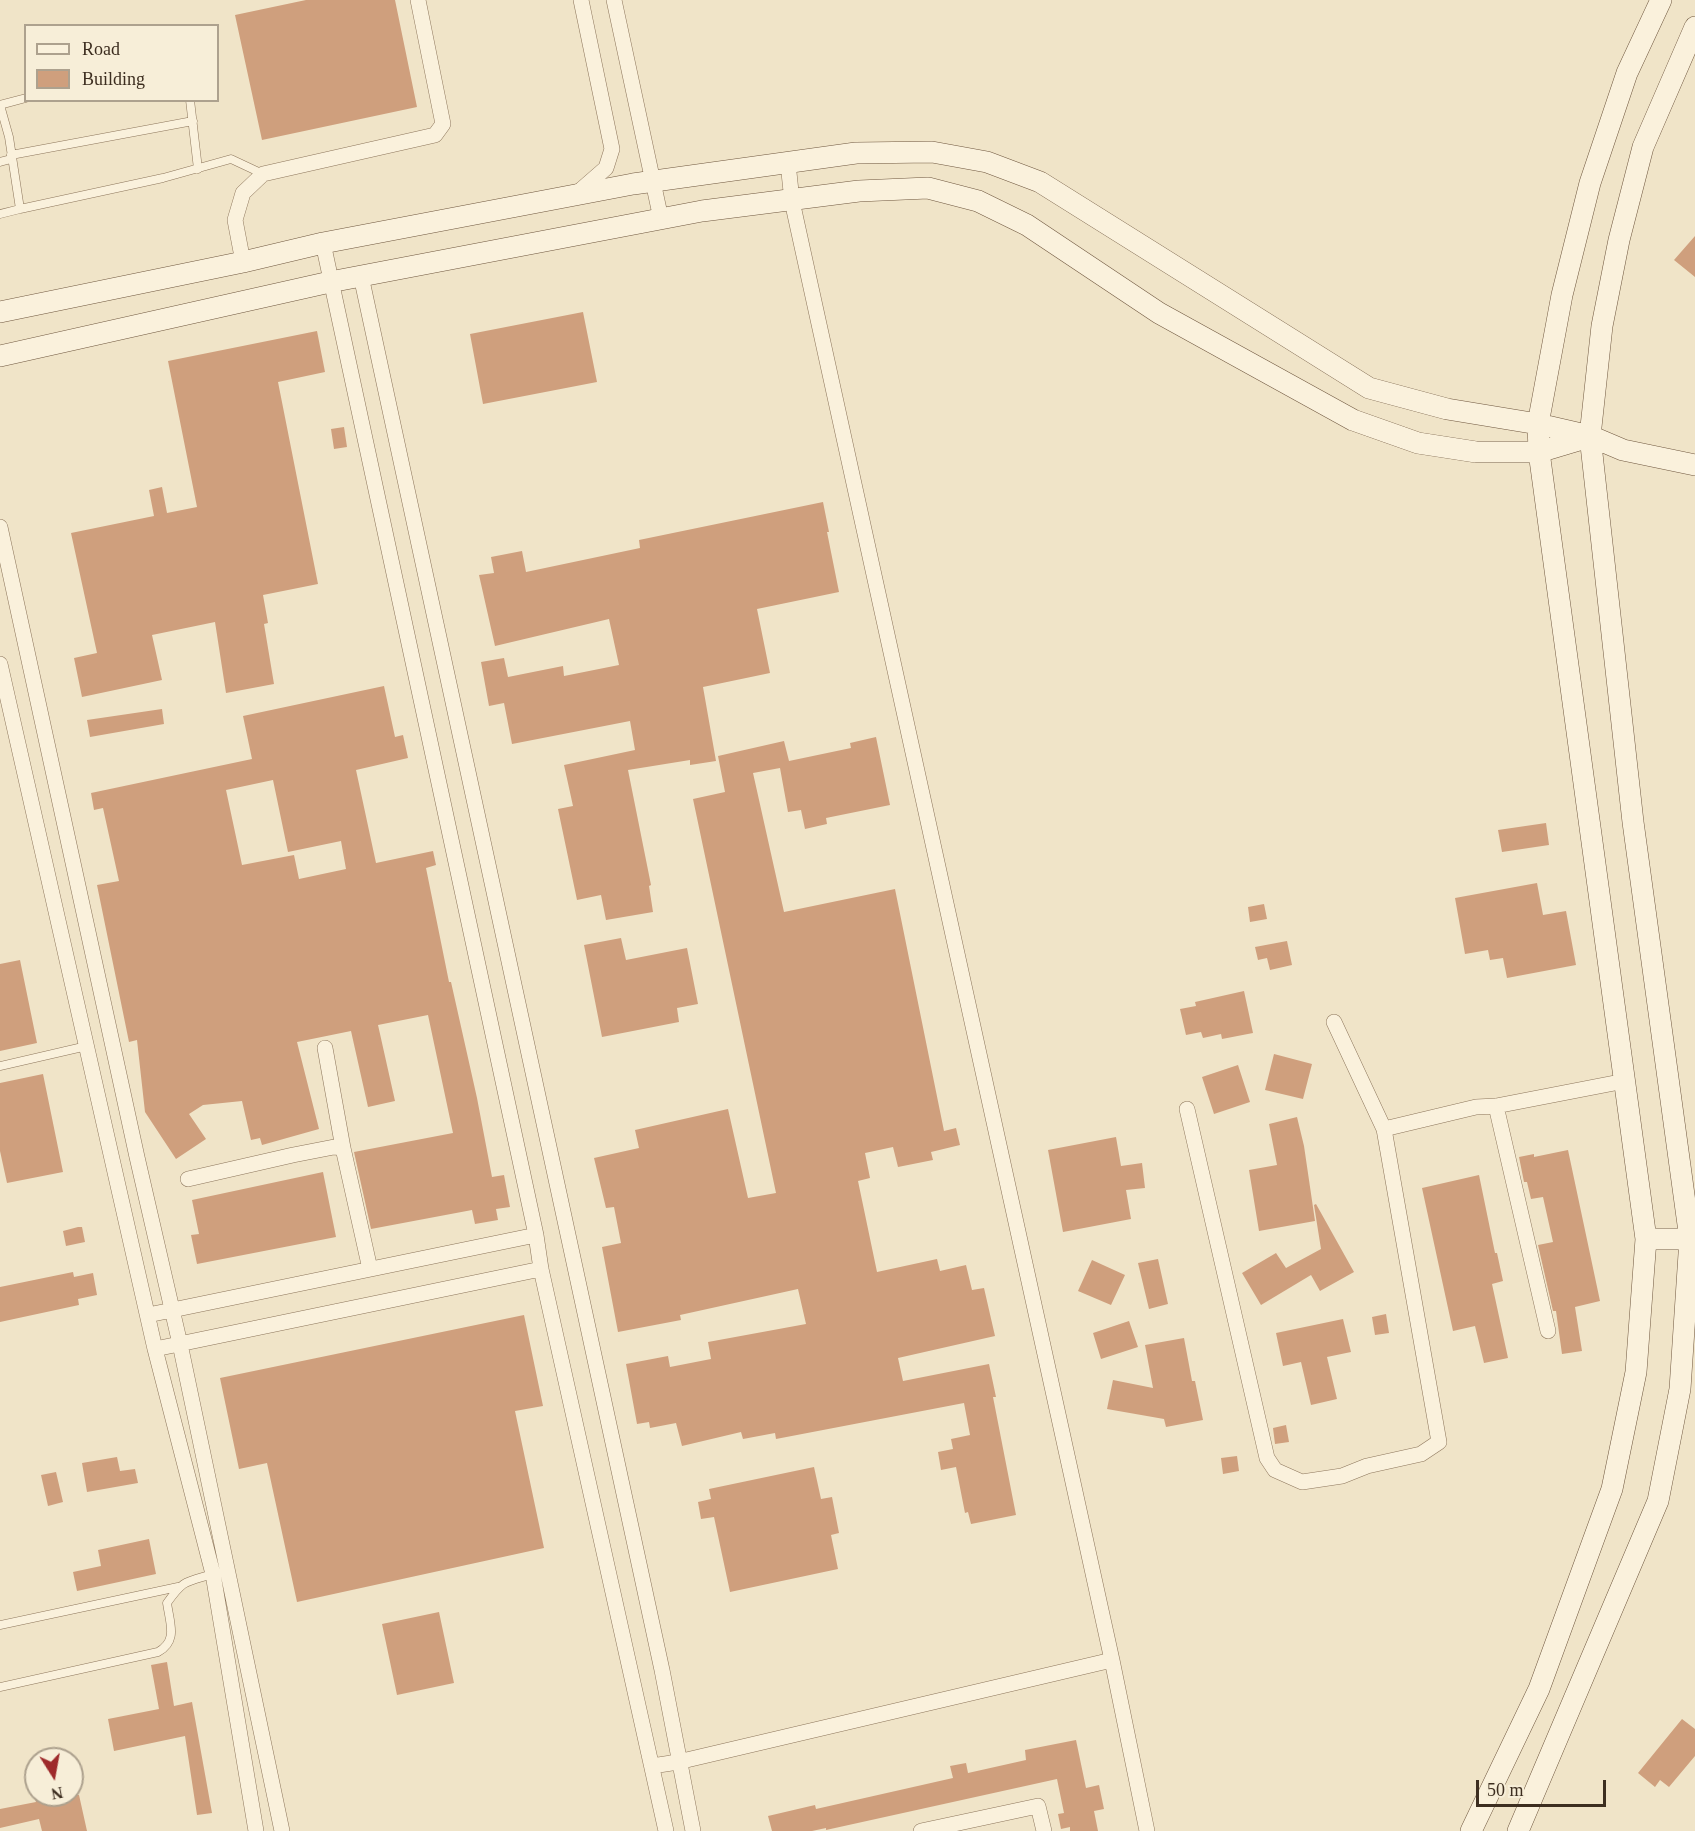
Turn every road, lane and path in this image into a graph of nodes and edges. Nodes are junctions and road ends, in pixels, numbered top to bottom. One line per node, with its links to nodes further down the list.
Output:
1 (418, 0): 14 (street)
2 (581, 0): 16 (street)
3 (614, 0): 15 (street)
4 (1660, 0): 27 (street)
5 (1695, 27): 28 (street)
6 (24, 99): 8 (lane)
7 (190, 102): 9 (lane)
8 (0, 105): 10 (lane)
9 (193, 120): 10 (lane); 13 (lane)
10 (11, 157): 11 (lane); 18 (lane)
11 (0, 162)
12 (789, 163): 15 (street); 17 (street); 27 (street)
13 (198, 169): 14 (lane); 18 (lane)
14 (263, 174): 22 (street)
15 (653, 182): 16 (street); 20 (street)
16 (573, 196): 21 (street)
17 (792, 201): 20 (street); 29 (street); 56 (street)
18 (20, 209): 19 (lane)
19 (0, 214)
20 (661, 219): 23 (street)
21 (323, 243): 22 (street); 24 (street)
22 (243, 262): 25 (street)
23 (361, 276): 24 (street); 58 (street)
24 (330, 282): 26 (street); 43 (street)
25 (0, 312)
26 (0, 356)
27 (1538, 424): 28 (street); 29 (street)
28 (1590, 436): 29 (street); 30 (street); 45 (street)
29 (1539, 452): 37 (street)
30 (1695, 465)
31 (0, 527): 48 (street)
32 (0, 664): 34 (street)
33 (1334, 1022): 40 (street)
34 (87, 1046): 36 (lane); 49 (street)
35 (325, 1048): 41 (street)
36 (0, 1066)
37 (1625, 1081): 38 (street); 44 (street)
38 (1496, 1106): 40 (street); 50 (street)
39 (1187, 1109): 40 (street)
40 (1384, 1129)
41 (343, 1148): 42 (street); 46 (street)
42 (188, 1179)
43 (536, 1234): 46 (street); 47 (street)
44 (1646, 1239): 45 (street); 67 (street)
45 (1693, 1239): 68 (street)
46 (370, 1269): 48 (street)
47 (541, 1269): 51 (street); 59 (street)
48 (172, 1310): 49 (street); 51 (street)
49 (148, 1315): 52 (street)
50 (1548, 1331)
51 (180, 1344): 52 (street); 62 (street)
52 (155, 1349): 53 (street)
53 (213, 1574): 54 (lane); 61 (street)
54 (178, 1587): 55 (lane); 57 (lane)
55 (0, 1625)
56 (1112, 1660): 58 (street); 66 (street)
57 (0, 1687)
58 (678, 1762): 59 (street); 64 (street)
59 (652, 1766): 63 (street)
60 (929, 1830): 65 (street)
61 (256, 1831)
62 (282, 1831)
63 (666, 1831)
64 (693, 1831)
65 (1044, 1831)
66 (1148, 1831)
67 (1472, 1831)
68 (1518, 1831)

